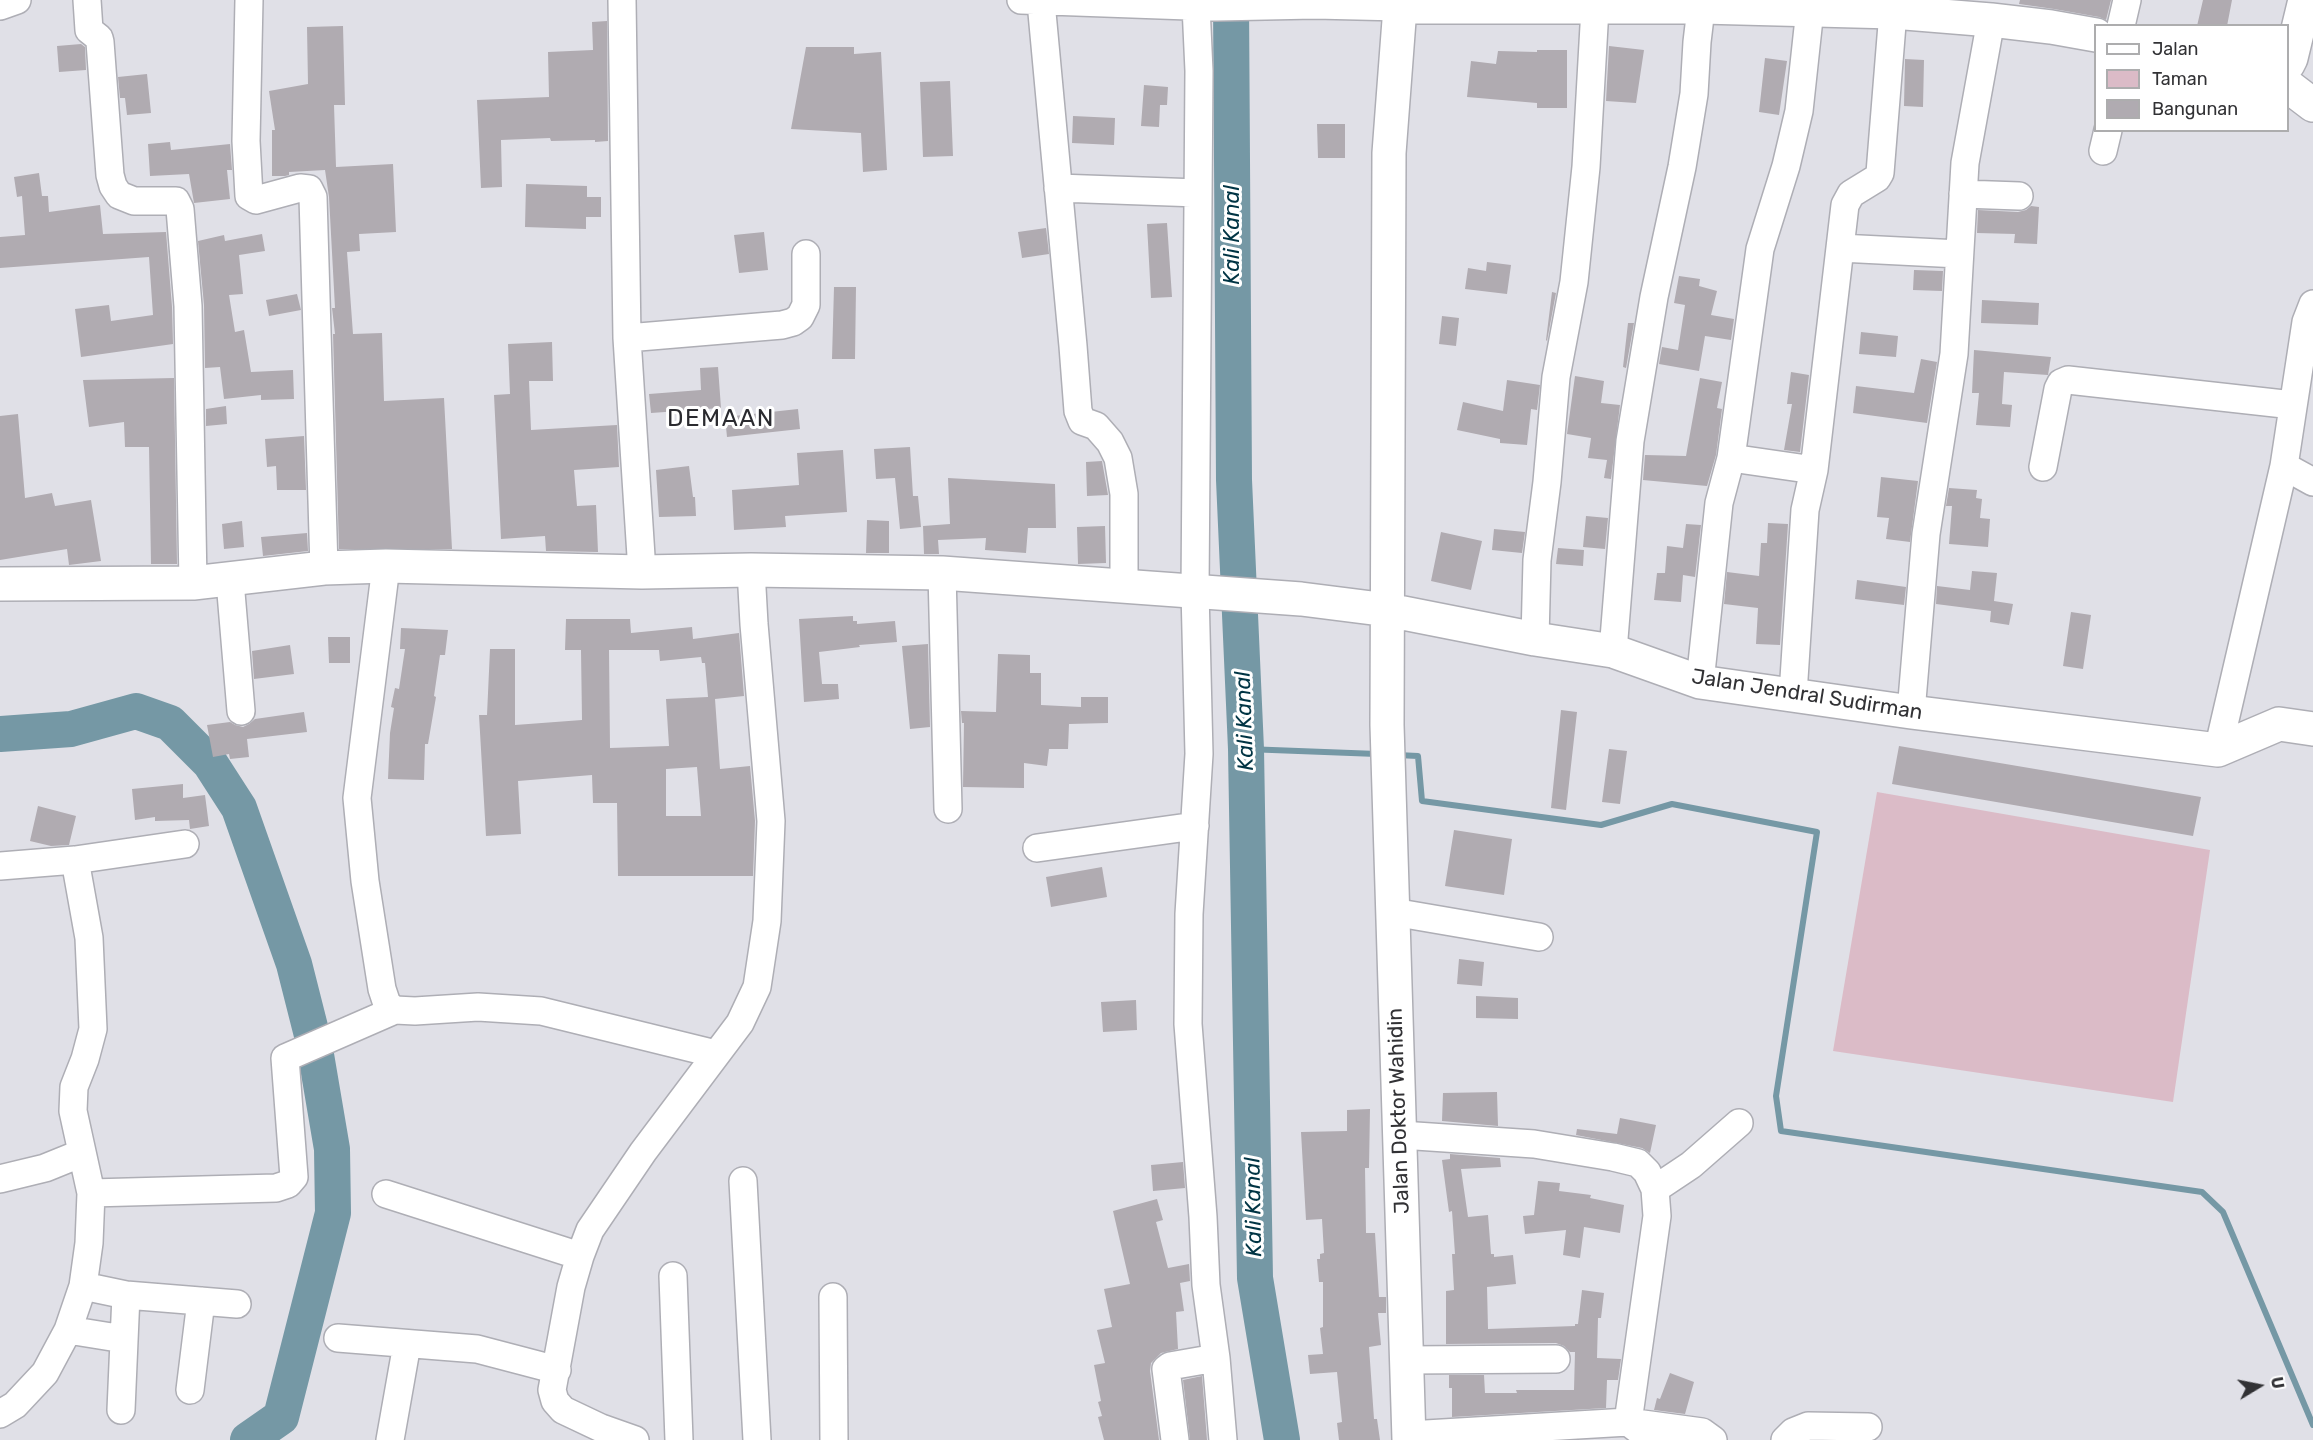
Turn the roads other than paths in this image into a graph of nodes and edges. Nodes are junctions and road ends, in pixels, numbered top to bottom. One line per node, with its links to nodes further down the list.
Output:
1 (16, 0): 14 (street)
2 (87, 0): 45 (street)
3 (249, 0): 40 (street)
4 (622, 0): 32 (street)
5 (2127, 0): 19 (street)
6 (2305, 0): 21 (main road)
7 (1031, 1): 8 (street); 24 (street)
8 (1099, 1): 15 (street)
9 (1309, 3): 12 (street); 15 (street)
10 (1558, 3): 12 (main road); 16 (main road)
11 (1702, 4): 13 (main road); 16 (main road); 51 (street)
12 (1408, 5): 49 (main road, Jalan Doktor Wahidin)
13 (1811, 5): 17 (main road); 34 (street)
14 (0, 6)
15 (1206, 6): 25 (street)
16 (1595, 8): 50 (street)
17 (1902, 8): 18 (main road); 28 (street)
18 (1990, 20): 20 (main road); 26 (street)
19 (2121, 24)
20 (2094, 35)
21 (2289, 62)
22 (2289, 87): 23 (main road)
23 (2313, 105)
24 (1058, 188): 25 (street); 47 (street)
25 (1198, 193): 48 (street)
26 (1963, 194): 27 (street); 30 (street)
27 (2019, 196)
28 (1840, 248): 30 (street); 37 (street)
29 (806, 254): 32 (street)
30 (1959, 254): 55 (street)
31 (2311, 317): 33 (street)
32 (627, 338): 42 (street)
33 (2293, 405): 35 (street); 36 (street)
34 (1731, 458): 37 (street); 52 (street)
35 (2284, 466): 38 (street); 57 (street)
36 (2043, 467)
37 (1814, 470): 53 (street)
38 (2313, 482)
39 (386, 566): 40 (main road, Jalan Jendral Sudirman); 42 (main road, Jalan Jendral Sudirman); 66 (street)
40 (324, 568): 44 (main road, Jalan Jendral Sudirman)
41 (751, 570): 42 (main road, Jalan Jendral Sudirman); 43 (main road, Jalan Jendral Sudirman); 67 (street)
42 (642, 572)
43 (942, 573): 47 (main road, Jalan Jendral Sudirman); 58 (street)
44 (230, 580): 45 (main road, Jalan Jendral Sudirman); 54 (street)
45 (193, 583): 46 (main road, Jalan Jendral Sudirman)
46 (0, 584)
47 (1124, 585): 48 (main road, Jalan Jendral Sudirman)
48 (1203, 592): 49 (main road, Jalan Jendral Sudirman); 59 (street)
49 (1388, 610): 50 (main road, Jalan Jendral Sudirman); 64 (main road, Jalan Doktor Wahidin)
50 (1535, 639): 51 (main road, Jalan Jendral Sudirman)
51 (1613, 651): 52 (main road, Jalan Jendral Sudirman)
52 (1700, 682): 53 (main road, Jalan Jendral Sudirman)
53 (1793, 694): 55 (main road, Jalan Jendral Sudirman)
54 (241, 711)
55 (1911, 712): 57 (main road, Jalan Jendral Sudirman)
56 (2313, 729): 57 (main road)
57 (2218, 750)
58 (948, 809)
59 (1195, 826): 61 (street); 87 (street)
60 (185, 844): 62 (street)
61 (1037, 848)
62 (75, 860): 63 (street); 70 (street)
63 (0, 866)
64 (1393, 912): 65 (street); 69 (main road, Jalan Doktor Wahidin)
65 (1539, 937)
66 (395, 1010): 67 (street); 74 (street)
67 (716, 1054): 76 (street)
68 (1739, 1123): 73 (street)
69 (1401, 1135): 73 (street); 89 (main road, Jalan Doktor Wahidin)
70 (82, 1153): 71 (street); 74 (street)
71 (0, 1179)
72 (743, 1181): 100 (street)
73 (1655, 1189): 94 (street)
74 (91, 1193): 78 (street)
75 (386, 1194): 76 (street)
76 (580, 1256): 90 (street)
77 (673, 1276): 99 (street)
78 (83, 1286): 79 (street); 83 (street)
79 (126, 1295): 81 (street); 85 (street)
80 (833, 1297): 101 (street)
81 (201, 1301): 82 (street); 91 (street)
82 (237, 1304)
83 (68, 1330): 85 (street); 93 (street)
84 (338, 1338): 86 (street)
85 (124, 1339): 92 (street)
86 (407, 1344): 90 (street); 97 (street)
87 (1216, 1358): 102 (street); 103 (street)
88 (1556, 1359): 89 (street)
89 (1407, 1360): 96 (main road, Jalan Doktor Wahidin)
90 (557, 1370): 98 (street)
91 (190, 1390)
92 (121, 1410)
93 (0, 1414)
94 (1628, 1422): 96 (street); 104 (street); 105 (street)
95 (1868, 1427): 106 (street)
96 (1409, 1437)
97 (390, 1440)
98 (635, 1440)
99 (679, 1440)
100 (757, 1440)
101 (834, 1440)
102 (1175, 1440)
103 (1223, 1440)
104 (1652, 1440)
105 (1713, 1440)
106 (1785, 1440)

